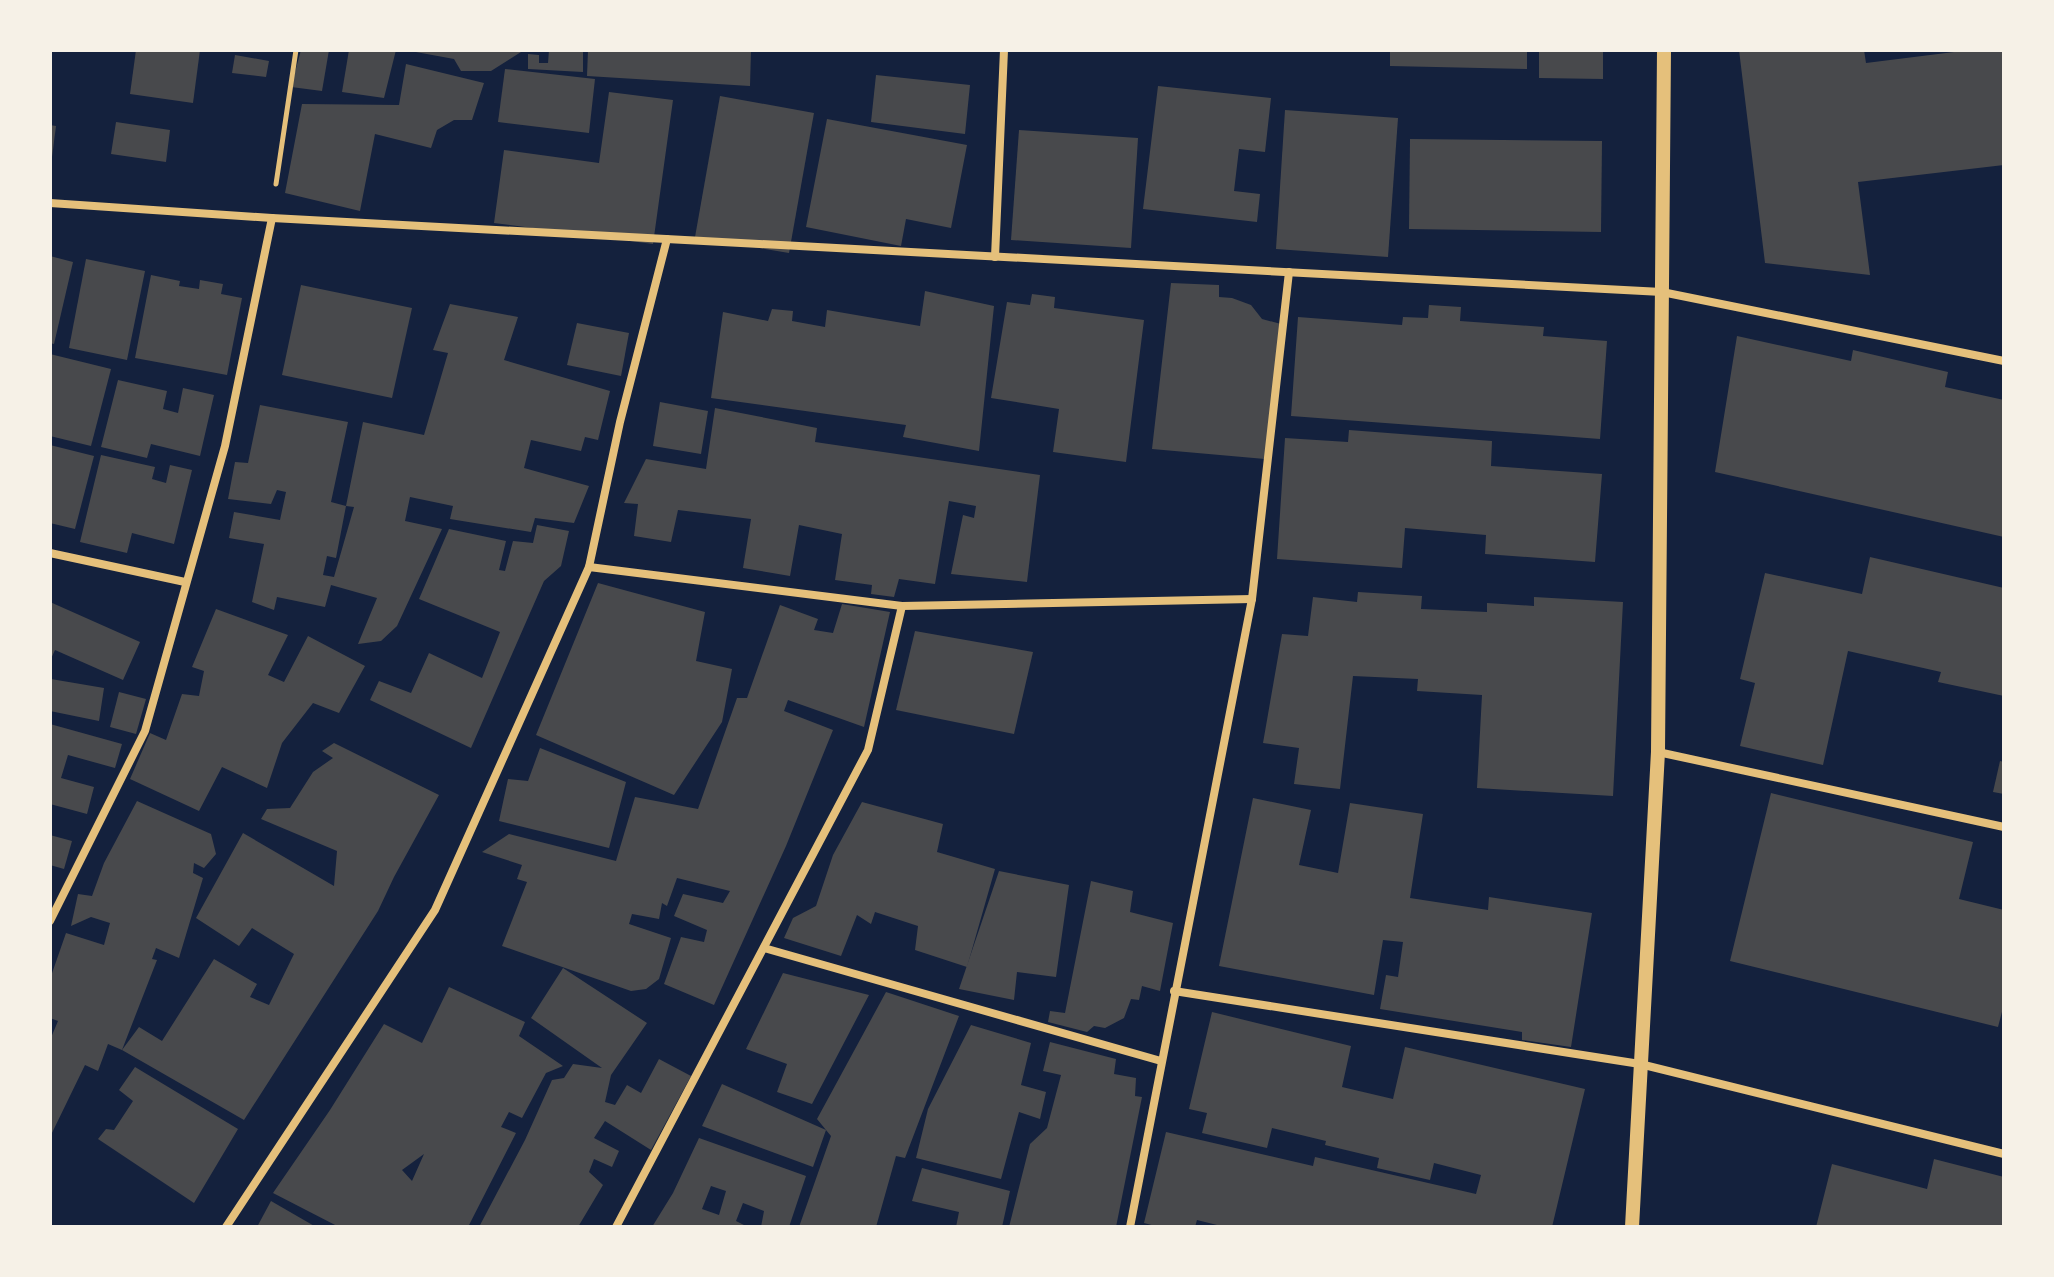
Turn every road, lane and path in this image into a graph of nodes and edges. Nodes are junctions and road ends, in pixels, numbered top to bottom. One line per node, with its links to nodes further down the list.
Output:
1 (296, 50): 5 (path)
2 (1004, 50): 7 (street)
3 (1664, 50): 9 (street)
4 (50, 203): 5 (street)
5 (272, 218): 6 (street); 13 (street)
6 (667, 239): 7 (street); 12 (street)
7 (995, 257): 8 (street)
8 (1289, 272): 9 (street); 14 (street)
9 (1662, 292): 10 (street); 16 (street)
10 (2004, 361)
11 (50, 553): 13 (street)
12 (589, 567): 15 (street); 24 (street)
13 (185, 582): 18 (street)
14 (1252, 599): 15 (street); 20 (street)
15 (902, 606): 19 (street)
16 (1658, 752): 17 (street); 22 (street)
17 (2004, 827)
18 (50, 921)
19 (764, 948): 21 (street); 25 (street)
20 (1174, 991): 21 (street); 22 (street)
21 (1161, 1061): 26 (street)
22 (1640, 1064): 23 (street); 27 (street)
23 (2004, 1154)
24 (226, 1227)
25 (616, 1227)
26 (1132, 1227)
27 (1632, 1227)

